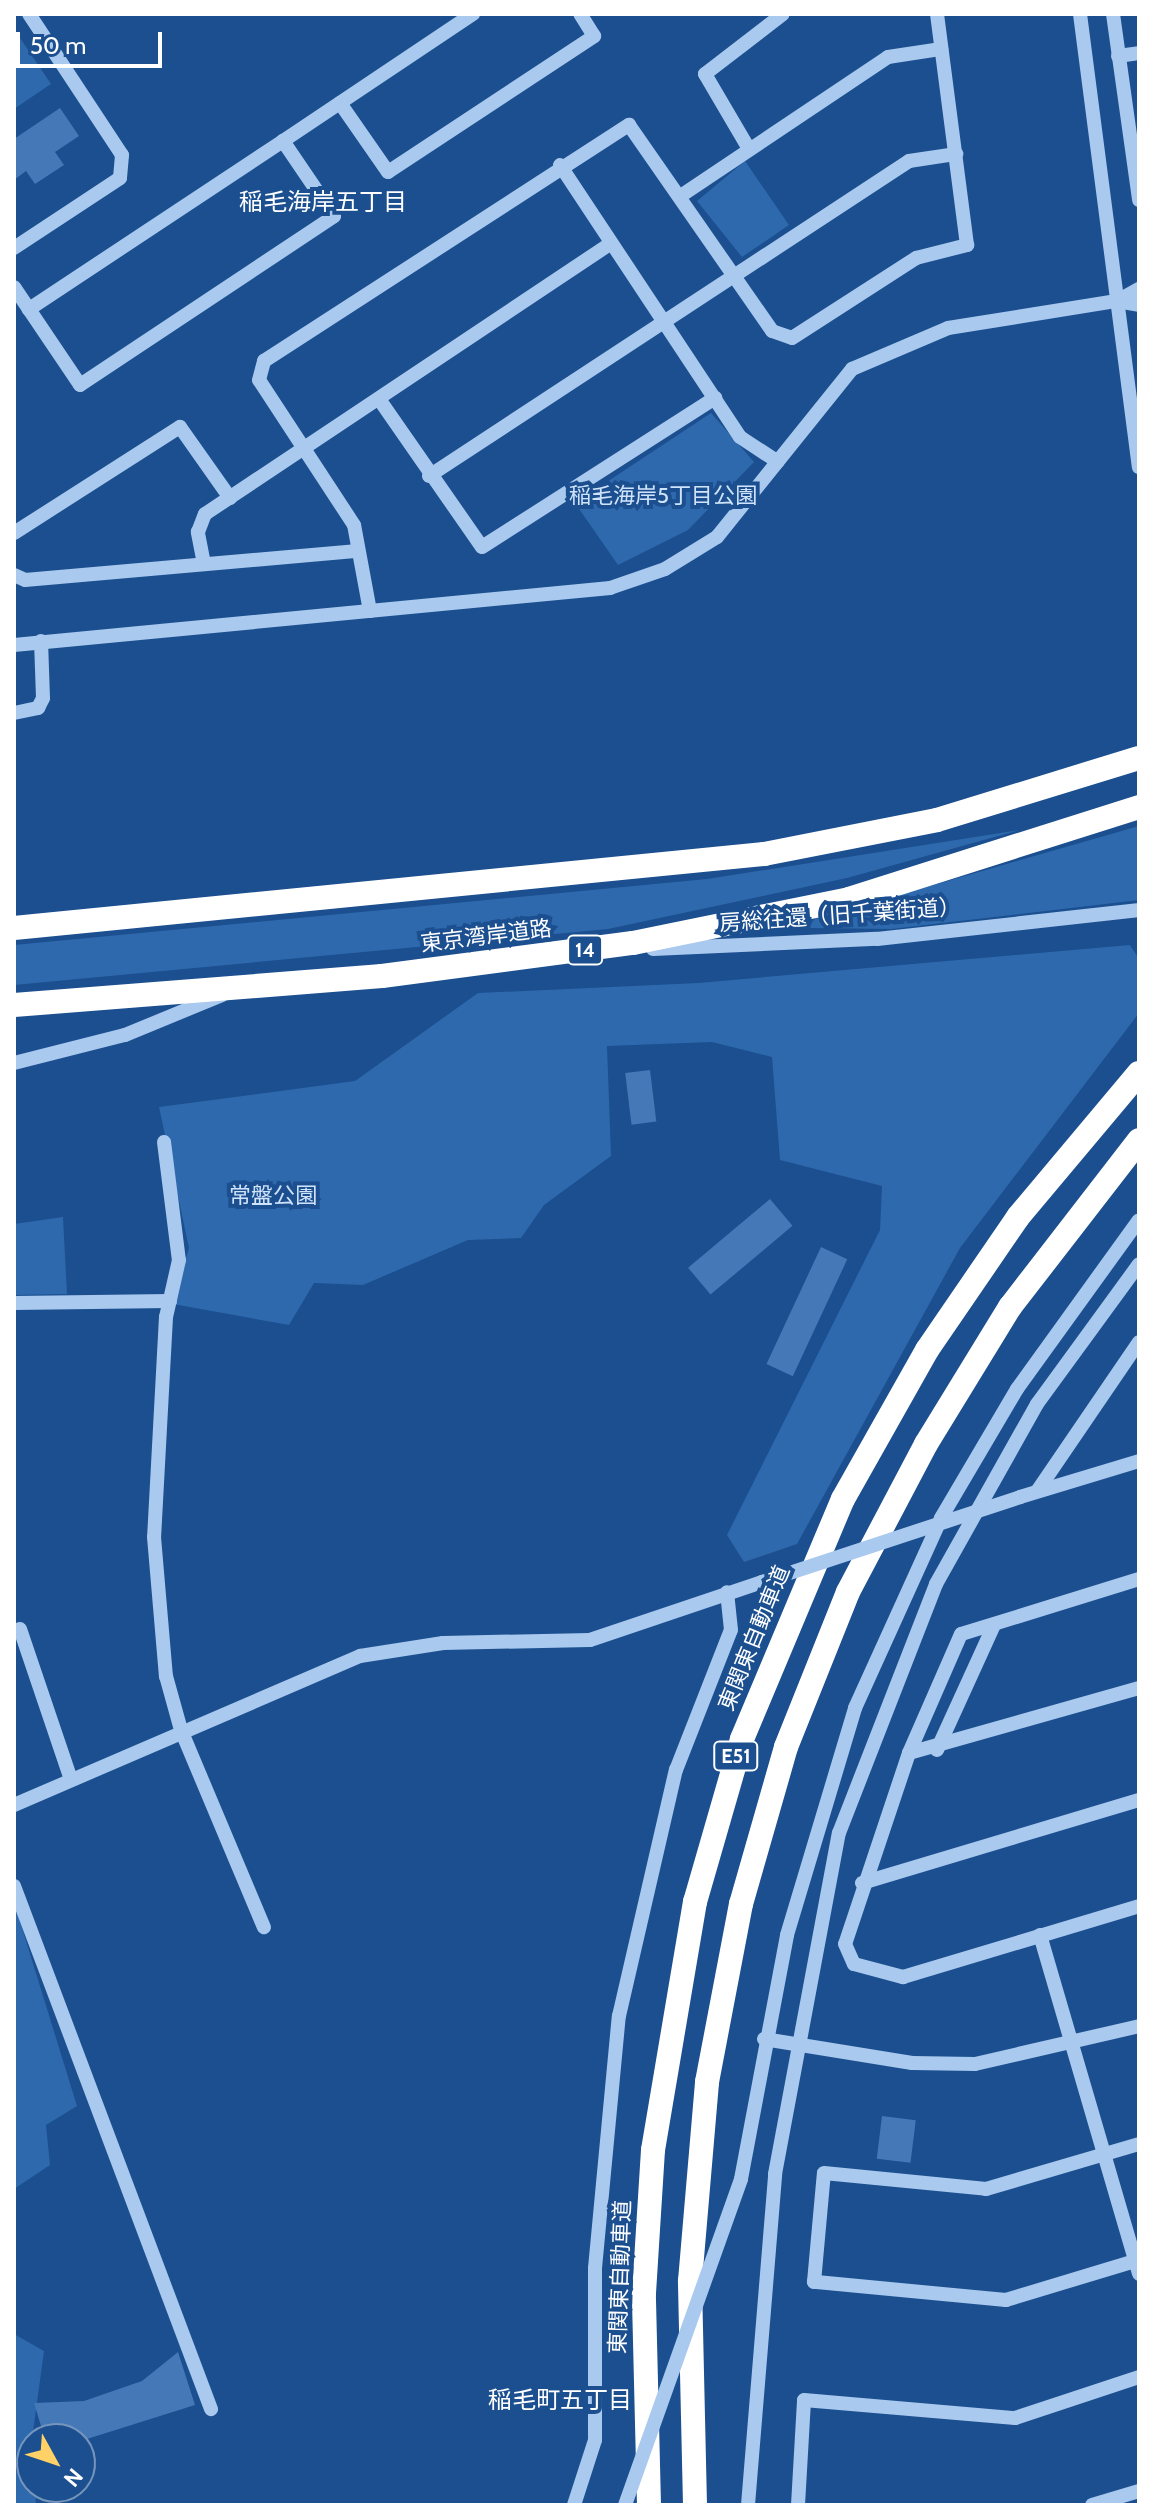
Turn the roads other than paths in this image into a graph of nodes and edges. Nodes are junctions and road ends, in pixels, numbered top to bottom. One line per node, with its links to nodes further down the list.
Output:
1 (29, 14): 19 (street)
2 (473, 14): 11 (street)
3 (580, 14): 11 (street)
4 (783, 14): 13 (street)
5 (937, 14): 8 (street)
6 (1080, 14): 23 (street)
7 (1113, 14): 10 (street)
8 (941, 49): 13 (street); 14 (street)
9 (1139, 53): 10 (street)
10 (1118, 56): 17 (street)
11 (340, 103): 12 (street)
12 (283, 141): 25 (street); 25 (street)
13 (749, 149): 16 (street)
14 (956, 154): 20 (street); 20 (street)
15 (560, 165): 16 (street); 18 (street); 29 (street)
16 (682, 195): 20 (street)
17 (1139, 200)
18 (610, 244): 26 (street); 28 (street)
19 (14, 248)
20 (733, 273): 26 (street)
21 (14, 287): 25 (street)
22 (1139, 289): 23 (street)
23 (1117, 301): 24 (street); 30 (street); 31 (street)
24 (1139, 305)
25 (29, 309)
26 (663, 321): 27 (street); 32 (street)
27 (715, 398): 30 (street); 32 (street)
28 (379, 399): 29 (street); 32 (street)
29 (303, 448): 33 (street); 35 (street)
30 (778, 462): 38 (street)
31 (1139, 467)
32 (429, 476)
33 (230, 498): 34 (street); 36 (street)
34 (14, 533)
35 (358, 551): 36 (street); 38 (street)
36 (204, 564): 37 (street)
37 (14, 575)
38 (370, 611): 39 (street)
39 (41, 641): 40 (street); 41 (street)
40 (14, 645)
41 (14, 713)
42 (1139, 758): 45 (highway)
43 (1139, 807): 46 (highway, 東京湾岸道路 / 14)
44 (1139, 910): 46 (street, 房総往還（旧千葉街道）)
45 (14, 928)
46 (544, 955): 47 (highway, 東京湾岸道路 / 14)
47 (234, 990): 48 (highway, 東京湾岸道路 / 14); 49 (street)
48 (14, 1005)
49 (14, 1063)
50 (1139, 1073): 88 (highway, 東関東自動車道 / E51)
51 (1138, 1141): 89 (highway, E51)
52 (164, 1142): 55 (street)
53 (1139, 1220): 77 (street)
54 (1139, 1264): 78 (street)
55 (170, 1301): 56 (street); 65 (street)
56 (14, 1303)
57 (1137, 1345): 59 (street)
58 (1139, 1461): 59 (street)
59 (1038, 1490): 61 (street, bridge)
60 (1139, 1579): 62 (street)
61 (727, 1592): 65 (street); 86 (street)
62 (994, 1625): 66 (street); 67 (street)
63 (20, 1629): 68 (street)
64 (1139, 1688): 66 (street)
65 (181, 1730): 68 (street); 74 (street)
66 (937, 1750): 67 (street)
67 (909, 1753): 71 (street)
68 (71, 1780): 70 (street)
69 (1139, 1800): 71 (street)
70 (14, 1805)
71 (862, 1883): 75 (street)
72 (14, 1886): 84 (street)
73 (1139, 1906): 75 (street)
74 (264, 1927)
75 (1040, 1935): 79 (street)
76 (1139, 2026): 79 (street)
77 (764, 2039): 78 (street); 87 (street, bridge)
78 (796, 2046): 79 (street); 90 (street)
79 (1072, 2046): 81 (street)
80 (1139, 2144): 81 (street)
81 (1104, 2154): 82 (street); 82 (street)
82 (1137, 2268)
83 (1139, 2377): 91 (street)
84 (211, 2409)
85 (1139, 2491): 92 (street)
86 (574, 2505)
87 (625, 2505)
88 (649, 2505)
89 (695, 2505)
90 (748, 2505)
91 (798, 2505)
92 (1092, 2505)

